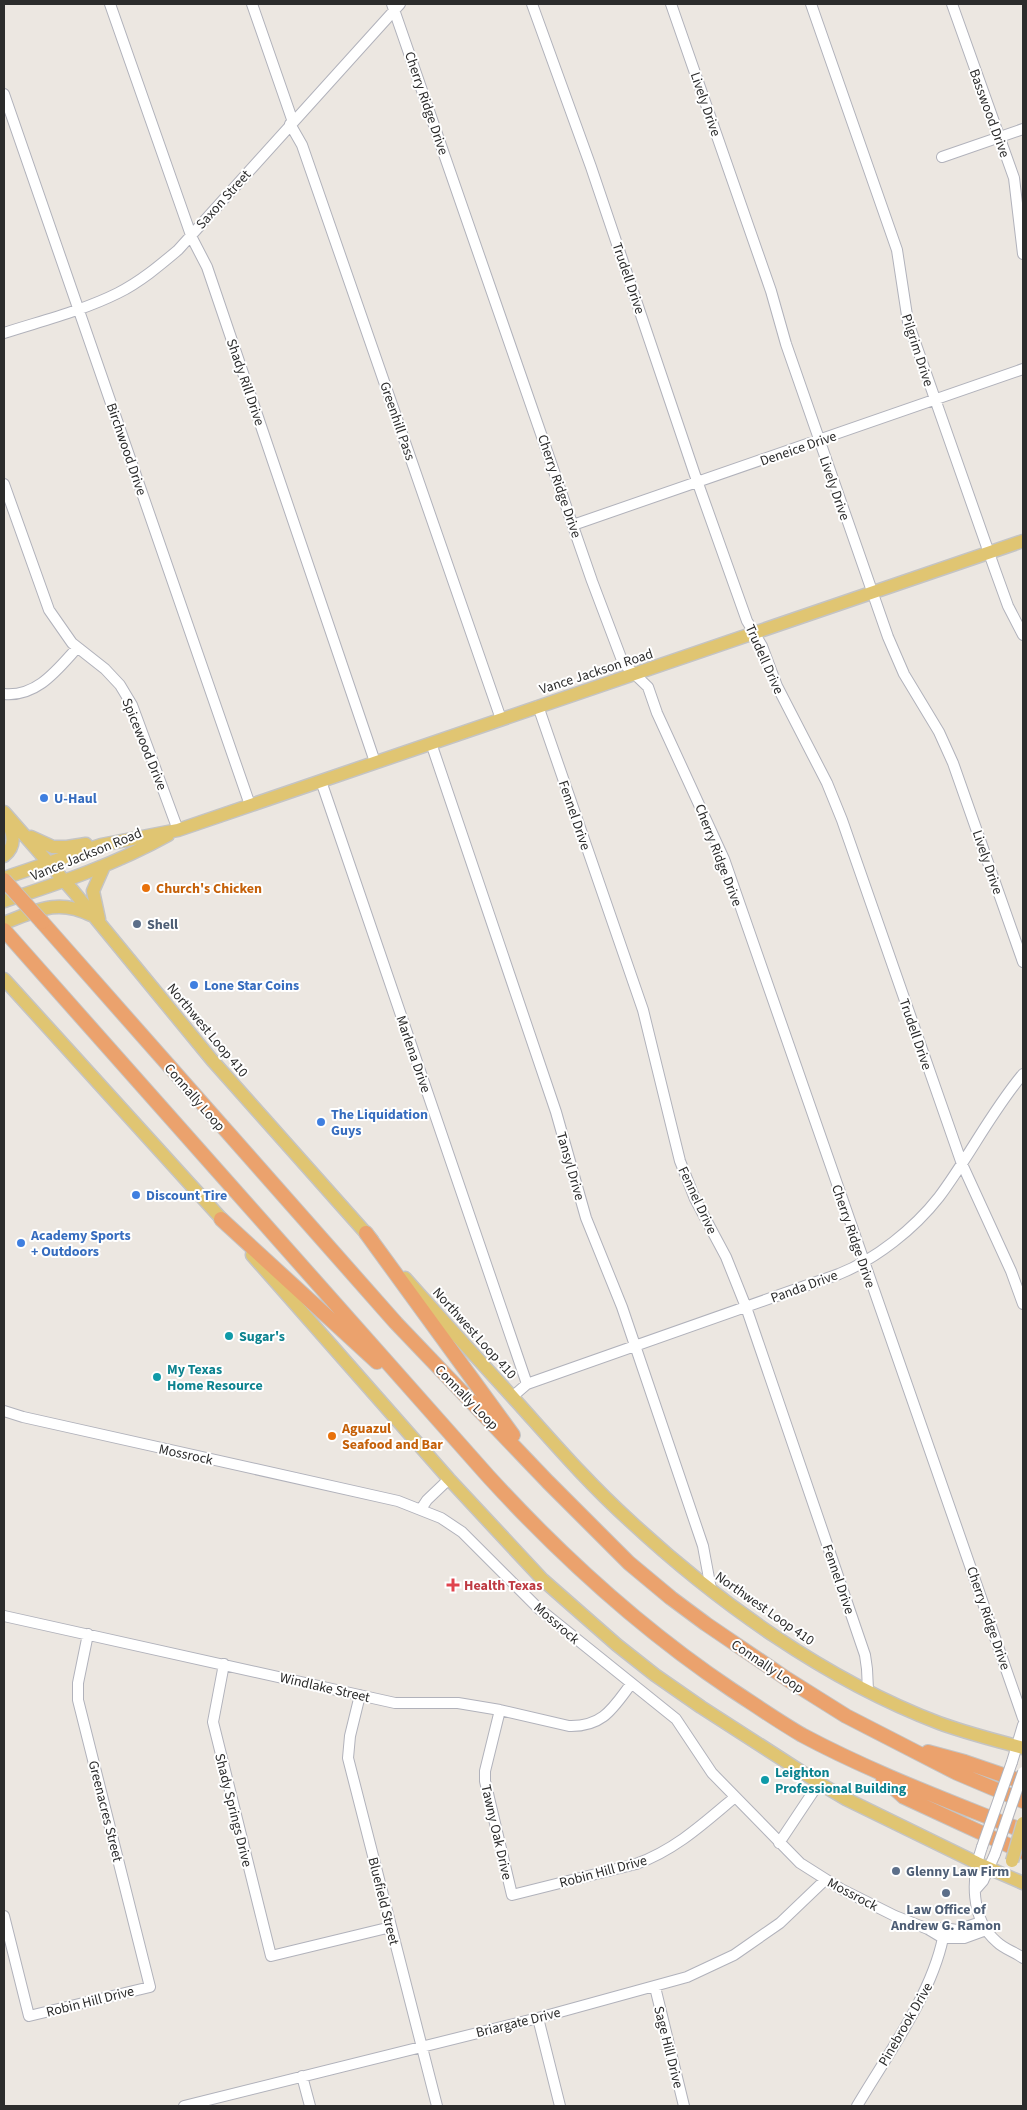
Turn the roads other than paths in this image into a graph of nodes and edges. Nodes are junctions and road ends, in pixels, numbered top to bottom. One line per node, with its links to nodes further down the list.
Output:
1 (110, 4): 13 (street, Shady Rill Drive)
2 (252, 4): 9 (street, Greenhill Pass)
3 (532, 4): 20 (street, Trudell Drive)
4 (671, 4): 19 (street, Lively Drive)
5 (811, 4): 18 (street, Pilgrim Drive)
6 (952, 4): 11 (street, Basswood Drive)
7 (395, 6): 9 (street, Saxon Street); 22 (street, Cherry Ridge Drive)
8 (4, 94): 15 (street, Birchwood Drive)
9 (292, 123): 13 (street, Saxon Street); 32 (street, Greenhill Pass)
10 (1023, 129): 11 (street)
11 (998, 137): 12 (street); 14 (street, Basswood Drive)
12 (942, 157)
13 (191, 234): 15 (street, Saxon Street); 34 (street, Shady Rill Drive)
14 (1023, 254)
15 (78, 308): 16 (street, Saxon Street); 36 (street, Birchwood Drive)
16 (4, 333)
17 (1023, 369): 18 (street, Deneice Drive)
18 (935, 400): 19 (street, Deneice Drive); 24 (street, Pilgrim Drive)
19 (819, 441): 20 (street, Deneice Drive); 25 (street, Lively Drive)
20 (698, 483): 22 (street, Deneice Drive); 26 (street, Trudell Drive)
21 (4, 484): 28 (street, Spicewood Drive)
22 (573, 525): 29 (street, Cherry Ridge Drive)
23 (1023, 541): 24 (main road, Vance Jackson Road)
24 (989, 553): 25 (main road, Vance Jackson Road); 27 (street, Pilgrim Drive)
25 (872, 593): 26 (main road, Vance Jackson Road); 51 (street, Lively Drive)
26 (755, 633): 29 (main road, Vance Jackson Road); 54 (street, Trudell Drive)
27 (1023, 635)
28 (77, 648): 30 (street); 38 (street, Spicewood Drive)
29 (635, 674): 31 (main road, Vance Jackson Road); 57 (street, Cherry Ridge Drive)
30 (4, 694)
31 (538, 706): 32 (main road, Vance Jackson Road); 59 (street, Fennel Drive)
32 (501, 719): 33 (main road, Vance Jackson Road)
33 (431, 743): 34 (main road, Vance Jackson Road); 60 (street, Tansyl Drive)
34 (375, 762): 35 (main road, Vance Jackson Road)
35 (321, 781): 36 (main road, Vance Jackson Road); 61 (street, Marlena Drive)
36 (250, 805): 38 (main road, Vance Jackson Road)
37 (4, 814): 39 (main road, Northwest Loop 410); 41 (main road)
38 (178, 830): 40 (main road, Vance Jackson Road); 43 (main road, Vance Jackson Road)
39 (23, 833): 40 (main road); 42 (main road, Northwest Loop 410)
40 (101, 845): 42 (main road, Vance Jackson Road)
41 (4, 856)
42 (49, 863): 45 (main road, Vance Jackson Road); 46 (main road, Northwest Loop 410)
43 (104, 866): 46 (main road, Vance Jackson Road); 49 (main road)
44 (4, 874): 48 (highway, bridge)
45 (4, 879): 48 (highway, Connally Loop, bridge)
46 (65, 882): 47 (main road, Vance Jackson Road); 49 (main road, Northwest Loop 410)
47 (4, 902)
48 (32, 911): 66 (highway, Connally Loop, bridge)
49 (98, 921): 50 (main road); 56 (main road, Northwest Loop 410)
50 (6, 930): 63 (highway)
51 (1023, 962)
52 (6, 981): 55 (main road)
53 (1023, 1074): 54 (street, Panda Drive)
54 (962, 1164): 57 (street, Panda Drive); 58 (street, Trudell Drive)
55 (221, 1219): 63 (highway); 65 (main road)
56 (366, 1234): 62 (main road, Northwest Loop 410); 66 (highway)
57 (863, 1262): 59 (street, Panda Drive); 76 (street, Cherry Ridge Drive)
58 (1023, 1304)
59 (746, 1307): 60 (street, Panda Drive); 73 (street, Fennel Drive)
60 (635, 1346): 61 (street, Panda Drive); 68 (street, Tansyl Drive)
61 (527, 1384): 62 (street, Panda Drive)
62 (512, 1397): 68 (main road, Northwest Loop 410)
63 (419, 1398): 80 (highway)
64 (4, 1411): 67 (street, Mossrock)
65 (448, 1479): 67 (street); 83 (main road)
66 (548, 1482): 78 (highway, Connally Loop)
67 (421, 1510): 72 (street, Mossrock)
68 (711, 1590): 73 (main road, Northwest Loop 410)
69 (4, 1616): 70 (street, Windlake Street)
70 (88, 1634): 71 (street, Windlake Street); 102 (street, Greenacres Street)
71 (224, 1664): 74 (street, Windlake Street); 98 (street, Shady Springs Drive)
72 (631, 1684): 75 (street, Windlake Street); 84 (street, Mossrock)
73 (868, 1690): 79 (main road, Northwest Loop 410)
74 (360, 1695): 75 (street, Windlake Street); 98 (street, Bluefield Street)
75 (500, 1710): 95 (street, Tawny Oak Drive)
76 (1023, 1718)
77 (1023, 1725): 79 (street)
78 (900, 1744): 82 (highway); 85 (highway, Connally Loop)
79 (1020, 1747): 90 (street, bridge)
80 (874, 1771): 87 (highway); 89 (highway)
81 (1023, 1772): 91 (street, bridge)
82 (1023, 1782)
83 (819, 1783): 88 (street); 90 (main road)
84 (734, 1797): 88 (street, Mossrock); 95 (street, Robin Hill Drive)
85 (1023, 1801)
86 (1023, 1823): 93 (main road, bridge)
87 (1023, 1831)
88 (779, 1843): 92 (street, Mossrock)
89 (1023, 1852)
90 (977, 1862): 91 (main road); 94 (street)
91 (989, 1868): 93 (main road); 94 (street)
92 (825, 1880): 99 (street, Mossrock); 103 (street, Briargate Drive)
93 (1023, 1882)
94 (976, 1889): 97 (street)
95 (512, 1895)
96 (4, 1916): 102 (street, Robin Hill Drive)
97 (983, 1926): 99 (street, Mossrock); 100 (street); 101 (street)
98 (391, 1927): 105 (street, Bluefield Street)
99 (928, 1929): 100 (street, Mossrock)
100 (943, 1938): 112 (street, Pinebrook Drive)
101 (1023, 1958)
102 (150, 1987)
103 (654, 1987): 104 (street, Briargate Drive); 111 (street, Sage Hill Drive)
104 (538, 2018): 105 (street, Briargate Drive); 110 (street)
105 (422, 2046): 106 (street, Briargate Drive); 109 (street, Bluefield Street)
106 (302, 2076): 107 (street, Briargate Drive); 108 (street)
107 (184, 2106)
108 (310, 2106)
109 (436, 2106)
110 (560, 2106)
111 (684, 2106)
112 (857, 2106)

